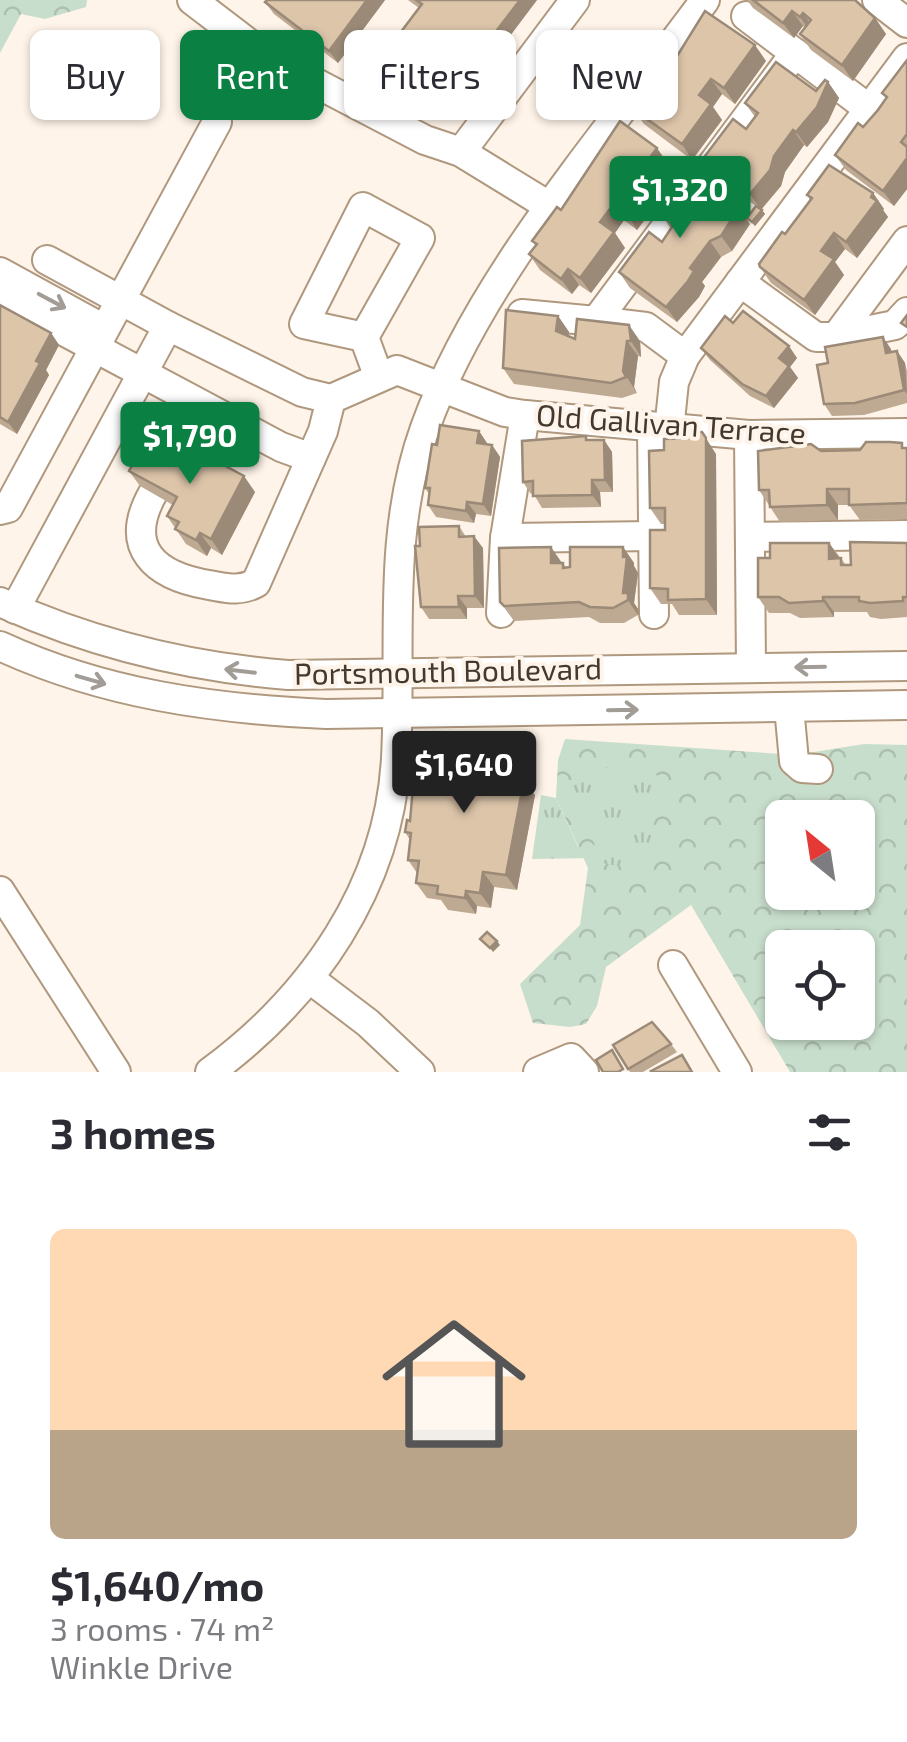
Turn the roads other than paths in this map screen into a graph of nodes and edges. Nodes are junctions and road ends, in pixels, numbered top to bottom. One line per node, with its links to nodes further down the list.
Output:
1 (575, 0): 11 (street)
2 (706, 0): 12 (street)
3 (878, 0): 6 (street)
4 (212, 6): 11 (street)
5 (746, 16): 7 (street)
6 (907, 22)
7 (795, 53): 9 (street); 21 (street)
8 (907, 58): 9 (street)
9 (869, 109): 16 (street)
10 (217, 122): 18 (street)
11 (461, 152): 12 (street)
12 (552, 208): 29 (street)
13 (907, 242): 24 (street)
14 (47, 260): 18 (street)
15 (0, 272): 25 (street, one-way to 25)
16 (740, 282): 24 (street); 26 (street)
17 (0, 298): 25 (street)
18 (120, 301): 22 (street); 25 (street)
19 (907, 312): 24 (street)
20 (520, 314): 21 (street)
21 (596, 322): 26 (street)
22 (168, 326): 27 (street); 30 (street)
23 (364, 337): 23 (street); 28 (street)
24 (836, 337)
25 (99, 338): 27 (street); 39 (street)
26 (686, 356): 33 (street)
27 (142, 374): 31 (street); 44 (street)
28 (378, 375): 29 (street, Old Gallivan Terrace); 30 (street)
29 (441, 385): 32 (street, Old Gallivan Terrace); 50 (street)
30 (331, 400): 36 (street)
31 (202, 406): 36 (street); 37 (street)
32 (526, 415): 33 (street, Old Gallivan Terrace); 43 (street)
33 (660, 429): 35 (street, Old Gallivan Terrace); 41 (street)
34 (907, 433): 35 (street, Old Gallivan Terrace)
35 (748, 435): 42 (street)
36 (311, 458): 38 (street)
37 (170, 462)
38 (153, 494)
39 (0, 510)
40 (907, 535): 42 (street)
41 (653, 536): 43 (street); 46 (street)
42 (750, 537): 49 (street)
43 (505, 538): 45 (street)
44 (8, 606): 50 (street, Portsmouth Boulevard, one-way to 44)
45 (501, 614)
46 (654, 614)
47 (1, 650): 53 (street, Portsmouth Boulevard, one-way to 53)
48 (907, 666): 49 (street, Portsmouth Boulevard, one-way to 49)
49 (750, 668): 50 (street, Portsmouth Boulevard)
50 (395, 676): 53 (street)
51 (907, 705): 52 (street, Portsmouth Boulevard)
52 (789, 707): 53 (street, Portsmouth Boulevard, one-way to 52); 54 (street)
53 (396, 713): 57 (street)
54 (818, 769)
55 (0, 891): 58 (street)
56 (673, 965): 63 (street)
57 (310, 979): 59 (street); 60 (street)
58 (116, 1072)
59 (210, 1072)
60 (420, 1072)
61 (538, 1072): 62 (street)
62 (584, 1072)
63 (737, 1072)

